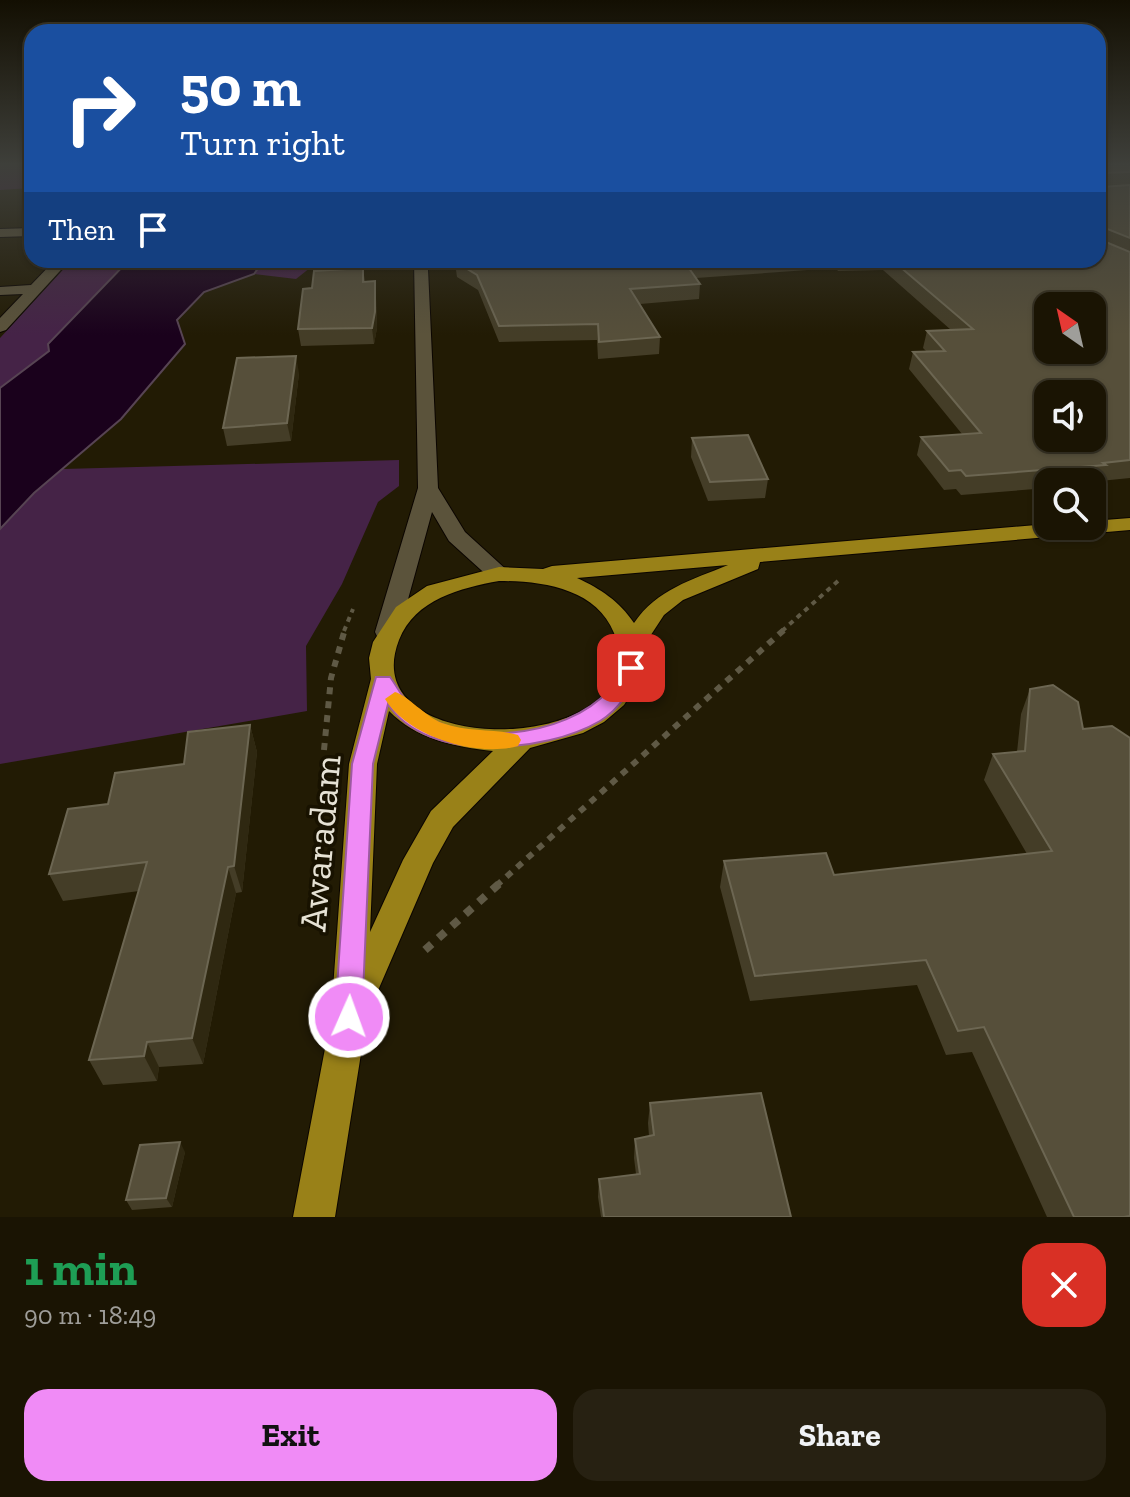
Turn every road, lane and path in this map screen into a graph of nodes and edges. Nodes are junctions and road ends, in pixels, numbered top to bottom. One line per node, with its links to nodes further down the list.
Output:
1 (24, 232): 2 (street)
2 (0, 233)
3 (56, 268): 5 (street)
4 (421, 268): 8 (street)
5 (36, 289): 6 (street); 7 (street)
6 (0, 291)
7 (0, 327)
8 (428, 488): 12 (street); 14 (street)
9 (1130, 524): 10 (main road)
10 (878, 545): 11 (main road); 18 (path)
11 (778, 553): 13 (main road); 15 (main road)
12 (499, 574): 13 (main road); 14 (main road)
13 (534, 575): 15 (main road)
14 (387, 632): 16 (main road)
15 (633, 643): 17 (main road)
16 (383, 681): 17 (main road); 19 (main road, Awaradam)
17 (521, 740): 19 (main road, Awaradam)
18 (419, 955)
19 (349, 1017): 20 (main road)
20 (314, 1217)

